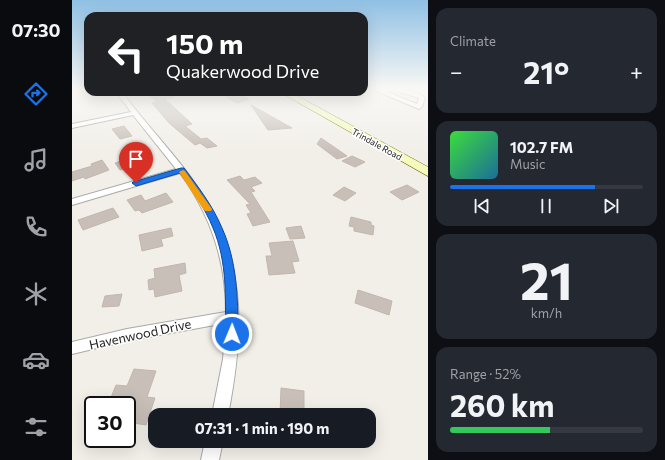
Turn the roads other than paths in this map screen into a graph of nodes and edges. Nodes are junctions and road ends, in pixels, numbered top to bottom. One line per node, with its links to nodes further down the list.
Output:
1 (132, 109): 3 (street)
2 (316, 109): 6 (main road, Trindale Road)
3 (135, 113): 4 (street); 5 (street)
4 (72, 126)
5 (181, 170): 7 (street); 8 (street)
6 (428, 172)
7 (72, 202)
8 (232, 316): 9 (street, Havenwood Drive); 10 (street)
9 (72, 348)
10 (222, 408)
11 (213, 448): 12 (street)
12 (210, 460)

